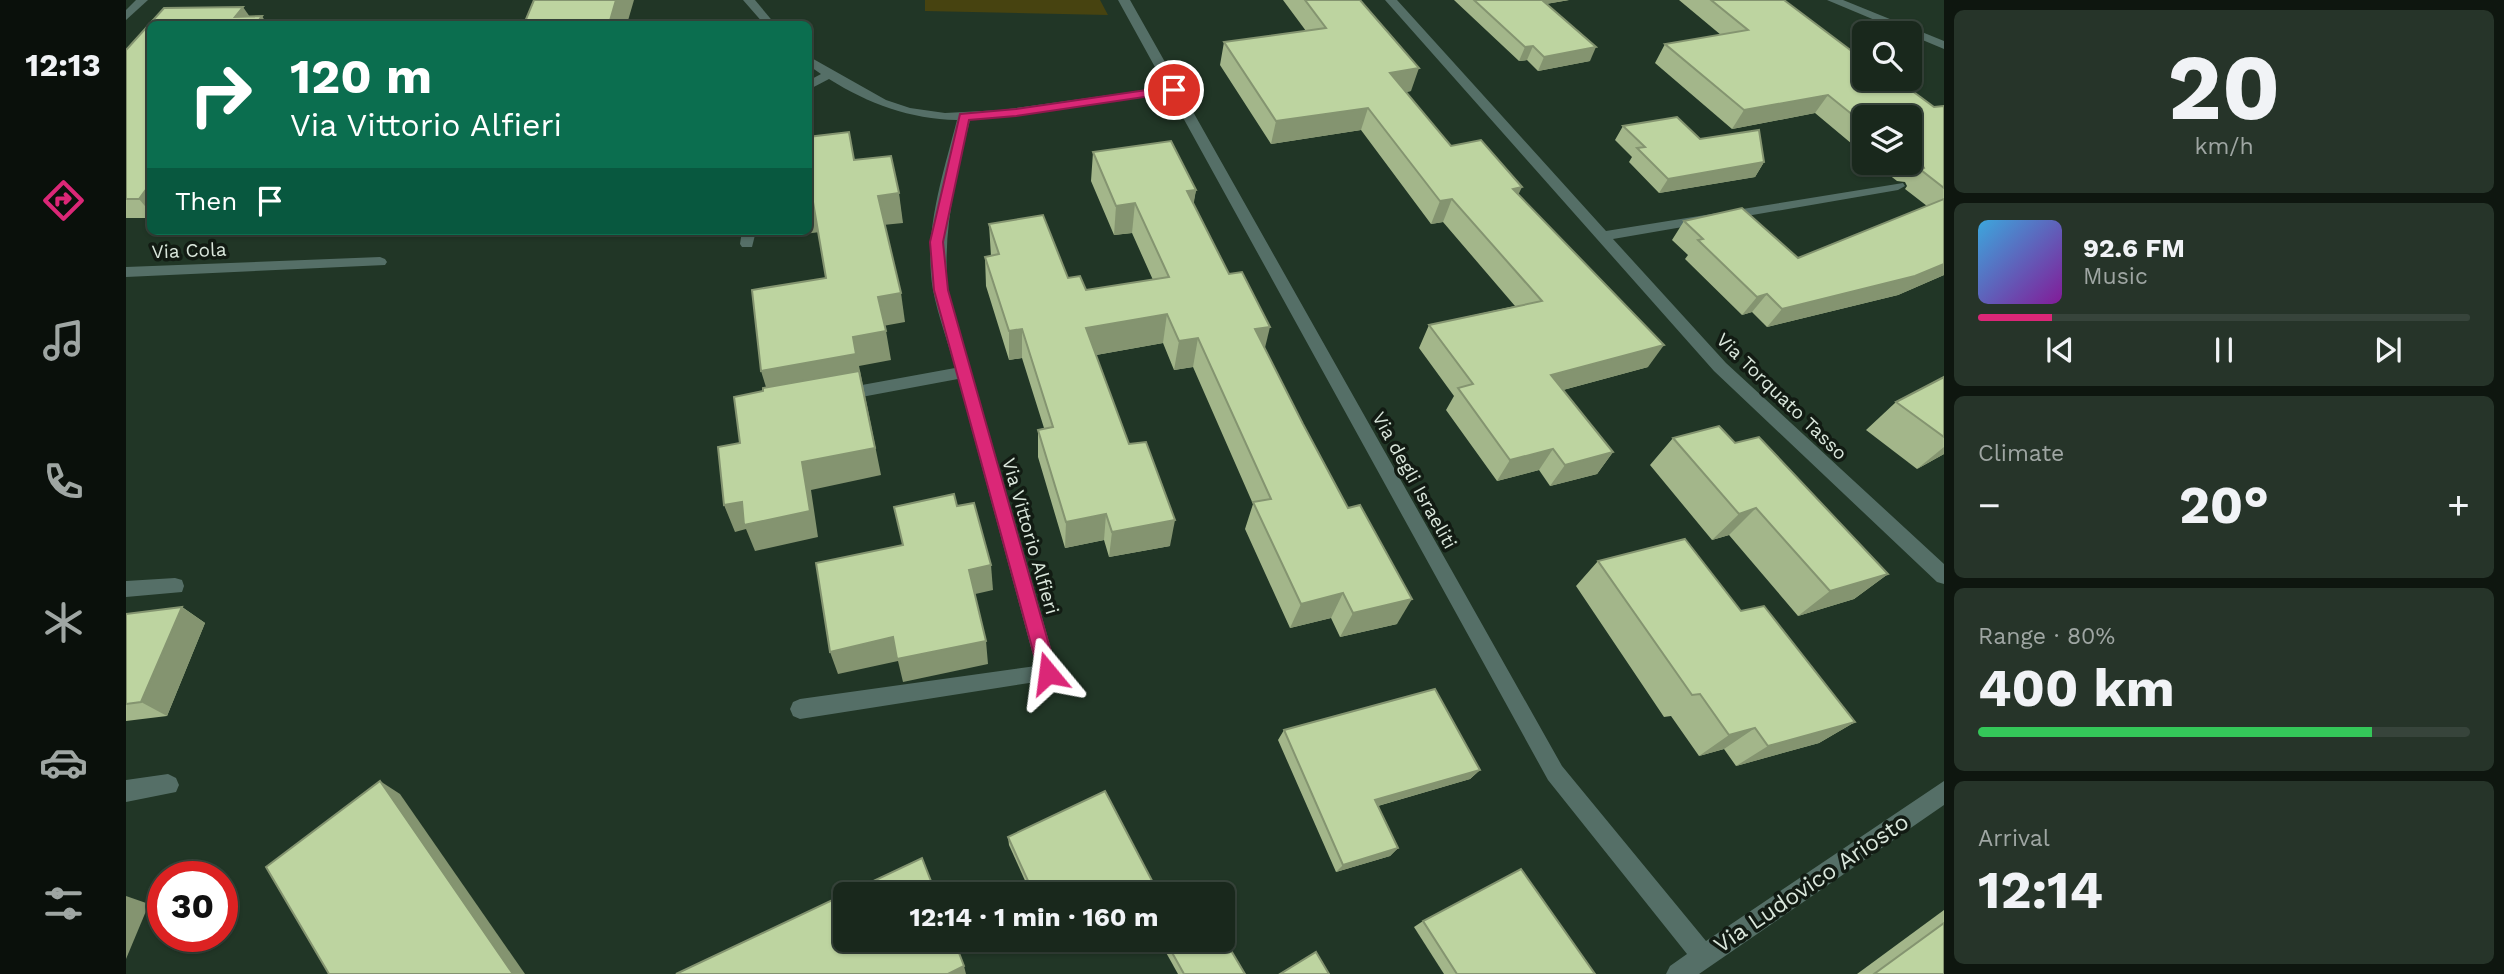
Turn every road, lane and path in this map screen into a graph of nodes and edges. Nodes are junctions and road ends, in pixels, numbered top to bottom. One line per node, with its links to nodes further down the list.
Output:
1 (142, 0): 6 (street)
2 (749, 0): 7 (street)
3 (1124, 0): 12 (street, Via degli Israeliti)
4 (1391, 0): 15 (street, Via Torquato Tasso)
5 (1833, 0): 8 (street)
6 (126, 17)
7 (767, 21)
8 (1944, 45)
9 (812, 62): 10 (street)
10 (830, 74): 11 (street); 13 (street)
11 (812, 84)
12 (1174, 90): 13 (street); 27 (street, Via degli Israeliti)
13 (964, 117): 18 (street, Via Vittorio Alfieri)
14 (1898, 186): 15 (street)
15 (1602, 236): 20 (street, Via Torquato Tasso)
16 (380, 262): 17 (street, Via Cola)
17 (126, 272)
18 (963, 372): 19 (street); 23 (street, Via Vittorio Alfieri)
19 (818, 399)
20 (1944, 576)
21 (175, 586): 22 (street)
22 (126, 589)
23 (800, 709)
24 (167, 785): 25 (street)
25 (126, 791)
26 (1944, 792): 27 (street, Via Ludovico Ariosto)
27 (1704, 956): 28 (street, Via Ludovico Ariosto)
28 (1678, 974)

